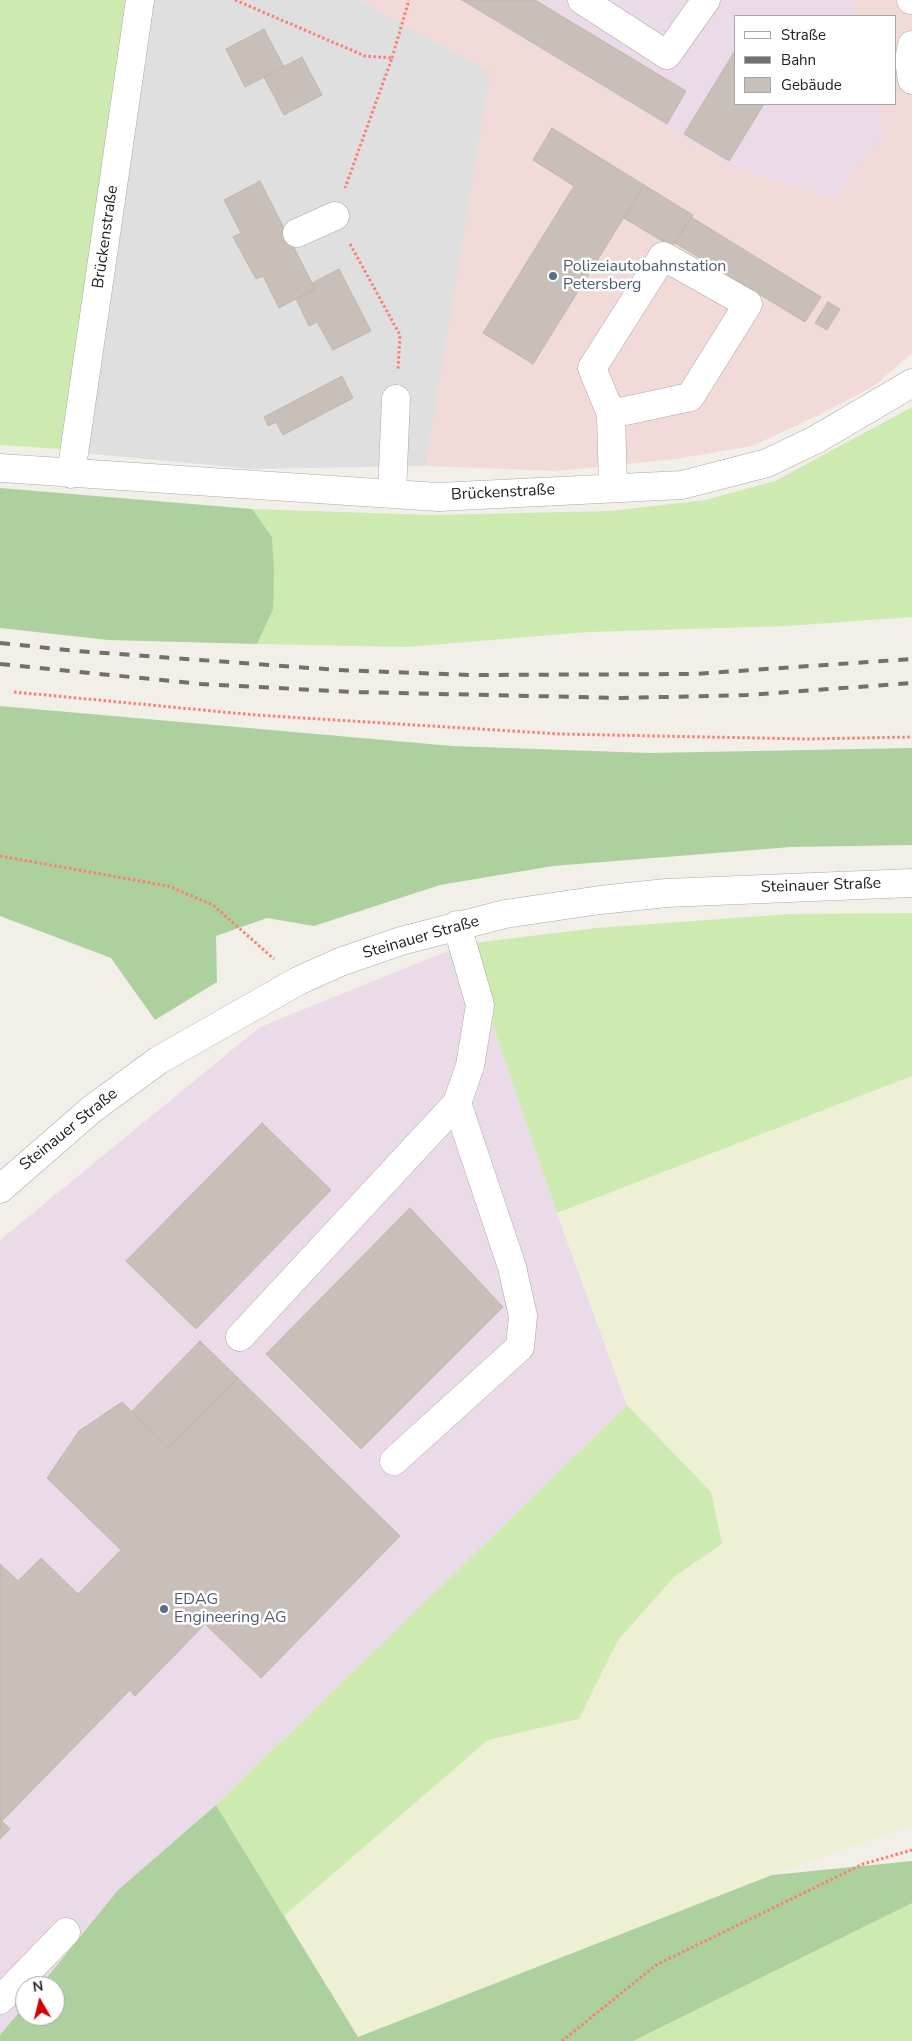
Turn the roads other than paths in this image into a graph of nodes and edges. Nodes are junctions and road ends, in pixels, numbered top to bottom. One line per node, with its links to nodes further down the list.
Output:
1 (140, 0): 12 (street, Brückenstraße)
2 (582, 0): 3 (street)
3 (706, 0)
4 (912, 45): 5 (street)
5 (912, 80)
6 (335, 216): 7 (street)
7 (298, 233)
8 (912, 383): 13 (street, Brückenstraße)
9 (396, 399): 14 (street)
10 (611, 414): 10 (street); 13 (street)
11 (0, 468): 12 (street, Brückenstraße)
12 (71, 474): 14 (street, Brückenstraße)
13 (613, 488): 14 (street, Brückenstraße)
14 (392, 494)
15 (912, 883): 16 (street, Steinauer Straße)
16 (457, 926): 17 (street); 18 (street, Steinauer Straße)
17 (457, 1103): 19 (street); 20 (street)
18 (0, 1189)
19 (240, 1337)
20 (394, 1461)
21 (66, 1932): 22 (street)
22 (0, 2000)

